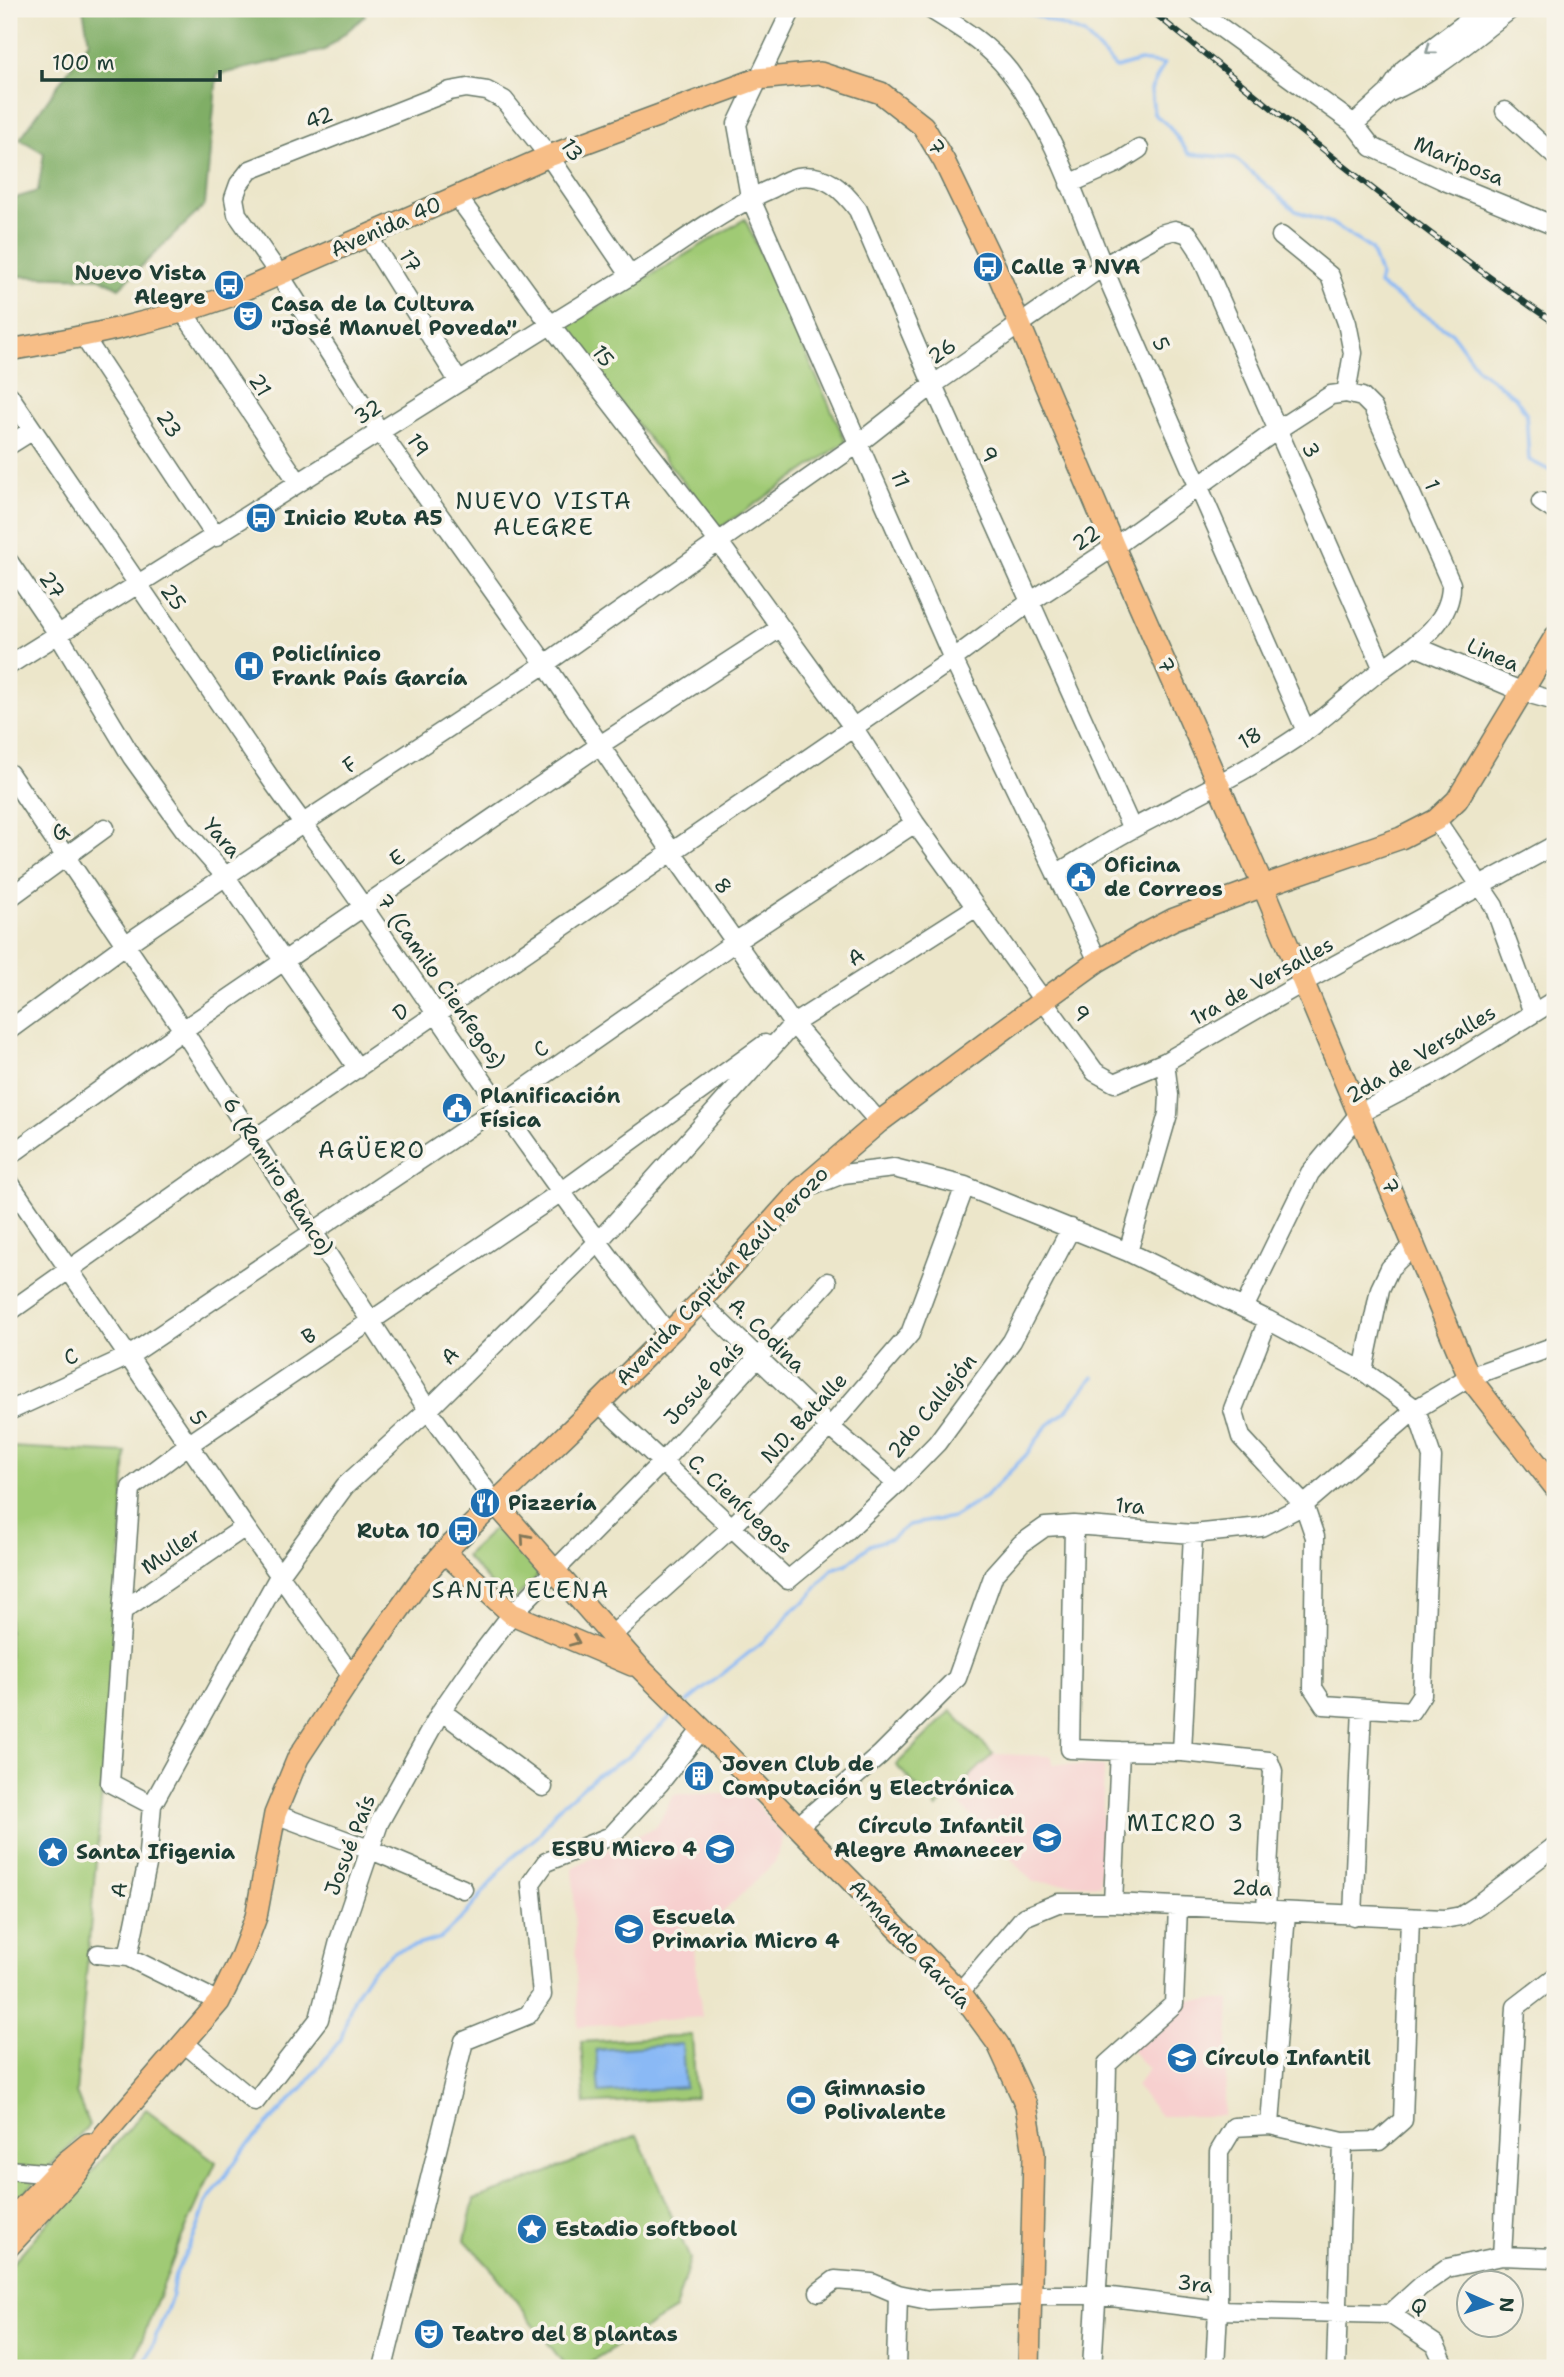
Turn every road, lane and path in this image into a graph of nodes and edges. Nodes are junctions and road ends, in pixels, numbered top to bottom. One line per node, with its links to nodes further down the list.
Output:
1 (792, 9): 6 (street, 11)
2 (930, 9): 14 (street, 5)
3 (1195, 9): 10 (street, Mariposa)
4 (1484, 9): 8 (street, one-way to 8)
5 (1511, 9): 8 (street)
6 (757, 79): 12 (main road, Avenida 40); 16 (street, 11); 27 (main road, 7)
7 (450, 91): 12 (street, 13); 17 (street, 42)
8 (1381, 98): 10 (street)
9 (1505, 111): 13 (street)
10 (1354, 124): 18 (street, Mariposa)
11 (1139, 149): 14 (street)
12 (549, 156): 15 (main road, Avenida 40); 24 (street, 13)
13 (1555, 156)
14 (1069, 184): 22 (street, 5)
15 (457, 196): 19 (main road, Avenida 40); 26 (street, 15)
16 (750, 197): 24 (street, 32); 31 (street, 9); 37 (street, 11)
17 (237, 214): 23 (street, 19)
18 (1555, 226)
19 (368, 236): 23 (main road, Avenida 40); 30 (street, 17)
20 (1281, 236): 32 (street)
21 (1198, 249): 22 (street, 26); 35 (street, 3)
22 (1102, 267): 27 (street, 26); 40 (street, 5)
23 (279, 274): 25 (main road, Avenida 40); 36 (street, 19)
24 (631, 275): 26 (street, 32)
25 (184, 313): 28 (main road, Avenida 40); 39 (street, 21)
26 (550, 324): 30 (street, 32); 42 (street, 15)
27 (1019, 324): 31 (street, 26); 43 (main road, 7)
28 (84, 337): 29 (main road, Avenida 40); 41 (street, 23)
29 (9, 350)
30 (459, 382): 36 (street, 32)
31 (933, 385): 37 (street, 26); 46 (street, 9)
32 (1346, 393): 35 (street, 22); 47 (street, 1)
33 (9, 395): 34 (street, 25)
34 (33, 430): 38 (street); 45 (street, 25)
35 (1277, 430): 40 (street, 22); 55 (street, 3)
36 (380, 432): 39 (street, 32); 53 (street, 19)
37 (859, 443): 42 (street, 26); 52 (street, 11)
38 (9, 445)
39 (298, 482): 41 (street, 32)
40 (1198, 487): 43 (street, 22); 59 (street, 5)
41 (216, 537): 45 (street, 32)
42 (718, 541): 48 (street, 9); 53 (street, F)
43 (1114, 547): 46 (street, 22); 62 (main road, 7)
44 (9, 562): 49 (street, 27)
45 (138, 586): 49 (street, 32); 65 (street, 25)
46 (1030, 602): 52 (street, 22); 67 (street, 9)
47 (1446, 611): 51 (street, 18)
48 (780, 628): 58 (street, 9); 60 (street, E)
49 (58, 634): 54 (street, 32); 72 (street, Yara)
50 (1555, 637): 56 (main road, Avenida Capitán Raúl Perozo)
51 (1415, 646): 55 (street, 18); 56 (street, Linea)
52 (953, 659): 58 (street, 22); 71 (street, 11)
53 (545, 664): 60 (street, 8); 65 (street, F)
54 (9, 665)
55 (1383, 669): 59 (street, 18)
56 (1523, 692): 57 (street, Linea); 63 (main road, Avenida Capitán Raúl Perozo)
57 (1555, 701)
58 (853, 727): 64 (street, 9); 69 (street, D)
59 (1306, 731): 62 (street, 18)
60 (600, 745): 69 (street, 8); 76 (street, E)
61 (9, 773): 70 (street, 6 (Ramiro Blanco))
62 (1219, 784): 67 (street, 18); 73 (main road, 7)
63 (1436, 820): 73 (main road, Avenida Capitán Raúl Perozo); 74 (street)
64 (915, 823): 77 (street, 9); 78 (street, C)
65 (302, 824): 72 (street, F); 76 (street, 7 (Camilo Cienfegos))
66 (105, 828): 70 (street, G)
67 (1132, 829): 71 (street, 18)
68 (1555, 845): 74 (street, 1ra de Versalles)
69 (671, 852): 78 (street, 8); 86 (street, D)
70 (64, 857): 75 (street, G); 79 (street, 6 (Ramiro Blanco))
71 (1056, 874): 80 (street, 11)
72 (226, 877): 79 (street, F); 81 (street, Yara)
73 (1264, 886): 80 (main road, Avenida Capitán Raúl Perozo); 82 (main road, 7)
74 (1480, 887): 82 (street, 1ra de Versalles); 85 (street)
75 (9, 898)
76 (364, 908): 81 (street, E); 86 (street, 7 (Camilo Cienfegos))
77 (975, 908): 83 (street, 9); 87 (street, A)
78 (735, 942): 87 (street, 8); 92 (street, C)
79 (125, 945): 88 (street, F); 89 (street, 6 (Ramiro Blanco))
80 (1098, 961): 83 (main road, Avenida Capitán Raúl Perozo)
81 (283, 963): 89 (street, E); 91 (street, Yara)
82 (1304, 982): 90 (street, 1ra de Versalles); 93 (main road, 7)
83 (1044, 1000): 90 (street, 9); 94 (main road, Avenida Capitán Raúl Perozo)
84 (1555, 1000): 85 (street, 2da de Versalles)
85 (1533, 1013): 93 (street, 2da de Versalles)
86 (436, 1016): 91 (street, D); 92 (street, 7 (Camilo Cienfegos))
87 (793, 1024): 94 (street, 8); 100 (street, B); 103 (street, A)
88 (9, 1030)
89 (183, 1030): 95 (street, 6 (Ramiro Blanco)); 96 (street, E)
90 (1165, 1062): 105 (street)
91 (358, 1069): 95 (street, D)
92 (500, 1105): 100 (street, 7 (Camilo Cienfegos)); 102 (street, C)
93 (1360, 1113): 104 (main road, 7); 109 (street, 2da de Versalles)
94 (879, 1122): 99 (main road, Avenida Capitán Raúl Perozo)
95 (254, 1139): 102 (street, 6 (Ramiro Blanco)); 106 (street, D)
96 (9, 1156)
97 (9, 1182): 106 (street, 5)
98 (965, 1185): 99 (street); 101 (street); 123 (street, N.D. Batalle)
99 (800, 1190): 108 (main road, Avenida Capitán Raúl Perozo)
100 (561, 1192): 103 (street, 7 (Camilo Cienfegos)); 112 (street, B)
101 (1071, 1228): 105 (street); 126 (street, 2do Callejón)
102 (314, 1230): 112 (street, 6 (Ramiro Blanco)); 115 (street, C)
103 (597, 1243): 113 (street, 7 (Camilo Cienfegos)); 121 (street, A)
104 (1415, 1244): 117 (street); 118 (main road, 7)
105 (1128, 1252): 109 (street)
106 (70, 1270): 110 (street, D); 115 (street, 5)
107 (827, 1282): 116 (street, Josué País)
108 (700, 1302): 113 (main road, Avenida Capitán Raúl Perozo); 116 (street, A. Codina)
109 (1244, 1308): 111 (street)
110 (9, 1312)
111 (1268, 1320): 117 (street); 129 (street)
112 (372, 1321): 121 (street, 6 (Ramiro Blanco)); 124 (street, B)
113 (668, 1333): 119 (main road, Avenida Capitán Raúl Perozo)
114 (1555, 1346): 118 (street, 1ra)
115 (129, 1356): 122 (street, C); 124 (street, 5)
116 (759, 1358): 123 (street, A. Codina); 125 (street, Josué País)
117 (1363, 1371): 120 (street)
118 (1469, 1377): 120 (street, 1ra); 127 (main road, 7)
119 (599, 1403): 125 (street, C. Cienfuegos); 128 (main road, Avenida Capitán Raúl Perozo)
120 (1416, 1409): 129 (street, 1ra); 143 (street)
121 (428, 1410): 128 (street, 6 (Ramiro Blanco)); 136 (street, A)
122 (9, 1411)
123 (830, 1427): 126 (street, A. Codina); 132 (street, N.D. Batalle)
124 (188, 1445): 131 (street, 5); 138 (street, B)
125 (662, 1462): 132 (street, C. Cienfuegos); 135 (street, Josué País)
126 (897, 1485): 137 (street, 2do Callejón)
127 (1555, 1487)
128 (496, 1504): 134 (main road, Avenida Capitán Raúl Perozo); 135 (main road, 6 (Ramiro Blanco), one-way to 128)
129 (1304, 1505): 133 (street, 1ra); 143 (street)
130 (1074, 1525): 133 (street, 1ra); 146 (street); 151 (street, 1ra)
131 (246, 1527): 136 (street, 5); 138 (street, Muller)
132 (731, 1528): 137 (street, C. Cienfuegos); 140 (street, N.D. Batalle)
133 (1193, 1534): 147 (street)
134 (444, 1552): 139 (main road); 142 (main road, Avenida Capitán Raúl Perozo)
135 (555, 1573): 139 (street, Josué País); 140 (main road, 6 (Ramiro Blanco))
136 (279, 1576): 142 (street, 5); 149 (street, A)
137 (788, 1580)
138 (122, 1611): 149 (street, B)
139 (512, 1614): 141 (main road, one-way to 141); 144 (street, Josué País)
140 (611, 1636): 141 (main road, Armando García)
141 (639, 1667): 145 (main road, Armando García)
142 (352, 1676): 150 (main road, Avenida Capitán Raúl Perozo)
143 (1362, 1707): 159 (street)
144 (441, 1711): 148 (street); 153 (street, Josué País)
145 (696, 1723): 151 (main road, Armando García); 182 (street)
146 (1120, 1751): 147 (street); 155 (street)
147 (1182, 1752): 157 (street)
148 (543, 1787)
149 (152, 1805): 162 (street, A)
150 (275, 1814): 153 (street); 165 (main road, Avenida Capitán Raúl Perozo)
151 (797, 1827): 164 (main road, Armando García)
152 (1555, 1846): 160 (street, 2da)
153 (369, 1849): 154 (street); 166 (street, Josué País)
154 (463, 1889)
155 (1113, 1903): 156 (street, 2da); 164 (street, 2da)
156 (1178, 1907): 157 (street, 2da); 178 (street)
157 (1266, 1911): 158 (street, 2da)
158 (1286, 1913): 159 (street, 2da); 167 (street)
159 (1353, 1916): 160 (street, 2da)
160 (1410, 1918): 168 (street)
161 (98, 1954): 162 (street)
162 (128, 1957): 165 (street)
163 (1555, 1977): 173 (street)
164 (960, 1992): 177 (main road, Armando García)
165 (219, 2003): 166 (main road, Avenida Capitán Raúl Perozo)
166 (184, 2043): 170 (main road, Avenida Capitán Raúl Perozo)
167 (1270, 2125): 168 (street); 179 (street)
168 (1343, 2143): 180 (street)
169 (9, 2170): 170 (street)
170 (66, 2170): 171 (main road, Avenida Capitán Raúl Perozo); 172 (main road, Avenida Capitán Raúl Perozo)
171 (9, 2222)
172 (9, 2246)
173 (1502, 2256): 174 (street); 181 (street)
174 (1555, 2258)
175 (819, 2292): 176 (street, 3ra)
176 (898, 2294): 177 (street, 3ra); 183 (street)
177 (1030, 2295): 178 (street, 3ra); 184 (main road, Armando García)
178 (1095, 2295): 179 (street, 3ra); 185 (street)
179 (1218, 2310): 180 (street, 3ra); 186 (street)
180 (1339, 2313): 181 (street, 3ra); 187 (street)
181 (1390, 2314): 188 (street, Q)
182 (383, 2368)
183 (896, 2368)
184 (1029, 2368)
185 (1092, 2368)
186 (1215, 2368)
187 (1336, 2368)
188 (1446, 2368)

